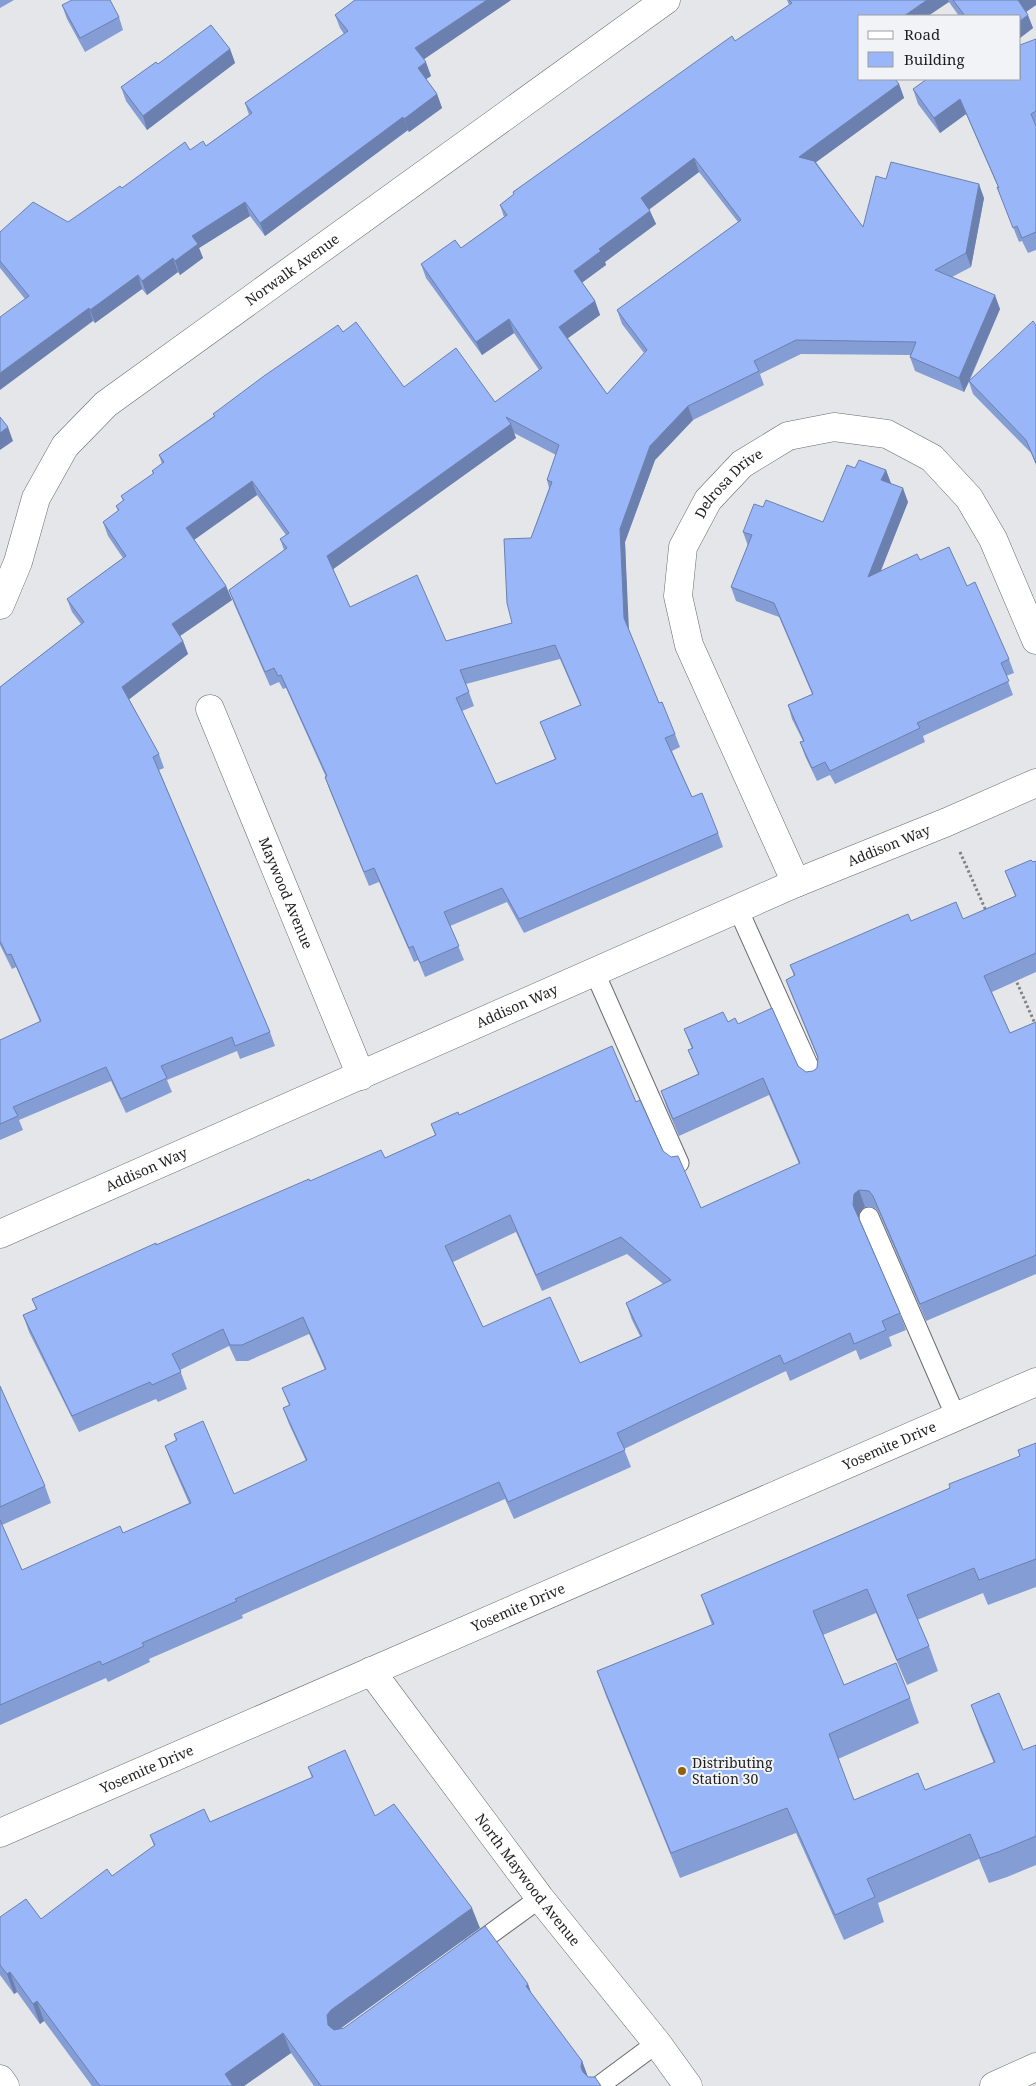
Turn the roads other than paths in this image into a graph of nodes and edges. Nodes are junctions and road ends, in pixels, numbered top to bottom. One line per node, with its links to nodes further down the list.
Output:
1 (666, 0): 2 (street, Norwalk Avenue)
2 (0, 605)
3 (1036, 640): 6 (street, Delrosa Drive)
4 (210, 709): 9 (street, Maywood Avenue)
5 (1036, 783): 6 (street, Addison Way)
6 (796, 883): 7 (street, Addison Way)
7 (738, 909): 8 (street, Addison Way); 10 (lane)
8 (595, 973): 9 (street, Addison Way); 11 (lane)
9 (361, 1076): 13 (street, Addison Way)
10 (814, 1078)
11 (679, 1163)
12 (869, 1217): 15 (lane)
13 (0, 1234)
14 (1036, 1382): 15 (street, Yosemite Drive)
15 (956, 1417): 16 (street, Yosemite Drive)
16 (371, 1671): 17 (street, Yosemite Drive); 18 (street, North Maywood Avenue)
17 (0, 1833)
18 (540, 1898): 19 (lane); 20 (street, North Maywood Avenue)
19 (454, 1960)
20 (657, 2043): 24 (lane); 25 (street, North Maywood Avenue)
21 (1036, 2067): 26 (street)
22 (0, 2079): 23 (street)
23 (5, 2086)
24 (599, 2086)
25 (688, 2086)
26 (994, 2086)

